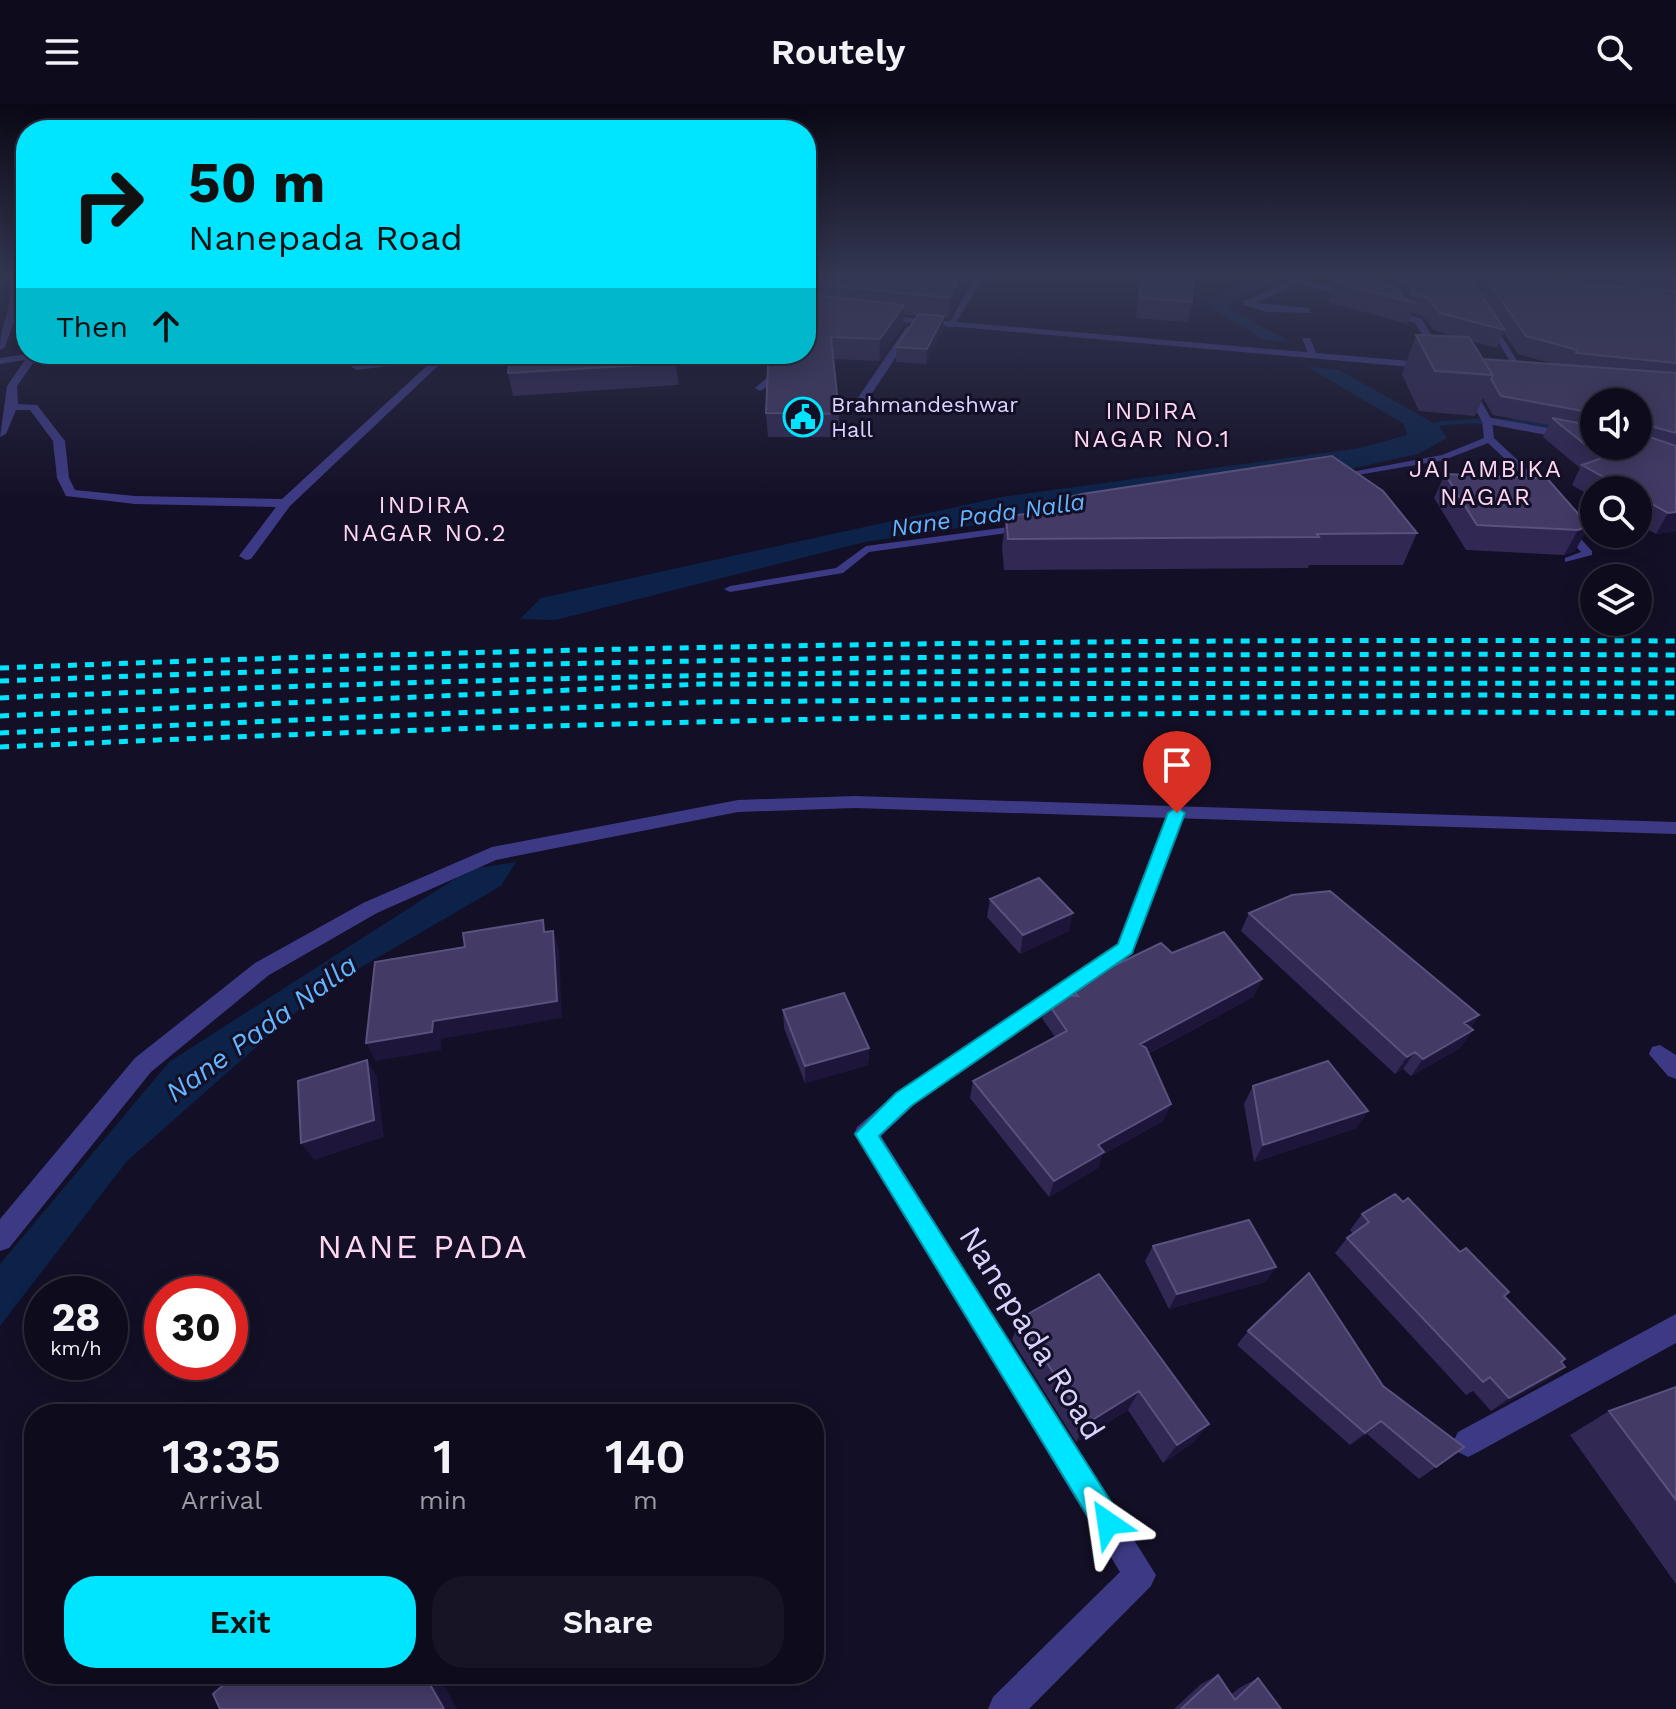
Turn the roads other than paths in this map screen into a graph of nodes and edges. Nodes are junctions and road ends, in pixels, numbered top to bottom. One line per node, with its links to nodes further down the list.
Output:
1 (894, 352): 17 (street)
2 (1266, 352): 6 (street)
3 (1312, 352): 6 (street)
4 (1438, 352): 12 (street)
5 (1508, 352): 14 (street)
6 (1314, 356): 12 (street)
7 (27, 364): 18 (street)
8 (356, 364): 9 (street)
9 (382, 364)
10 (435, 364): 24 (street)
11 (781, 364): 16 (street)
12 (1454, 367): 19 (street)
13 (1509, 372): 14 (street)
14 (1522, 373): 15 (street)
15 (1537, 375)
16 (760, 388)
17 (859, 405)
18 (12, 407): 20 (street); 24 (street)
19 (1487, 421): 21 (street); 22 (lane)
20 (0, 434)
21 (1580, 438)
22 (1489, 439): 23 (lane); 25 (lane)
23 (1326, 477)
24 (285, 503): 28 (street)
25 (1543, 503)
26 (1561, 523): 29 (lane)
27 (1030, 527): 30 (lane)
28 (246, 556)
29 (1569, 560)
30 (730, 589)
31 (1177, 813): 32 (street); 33 (lane); 34 (street)
32 (1676, 828)
33 (904, 1100): 37 (street, Nanepada Road)
34 (0, 1239)
35 (1676, 1328): 36 (street)
36 (1468, 1442)
37 (1005, 1709)

